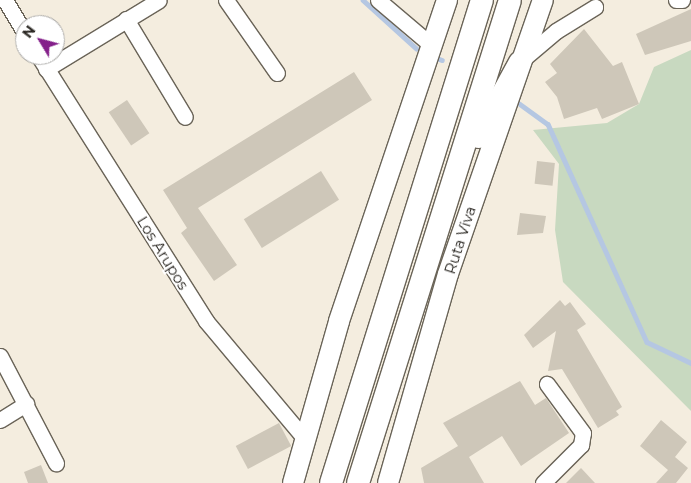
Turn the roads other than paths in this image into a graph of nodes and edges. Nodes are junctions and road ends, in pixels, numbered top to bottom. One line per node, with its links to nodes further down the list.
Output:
1 (5, 0): 12 (street)
2 (159, 0): 13 (street)
3 (226, 0): 18 (street)
4 (378, 0): 14 (street)
5 (447, 0): 14 (main road)
6 (482, 0): 28 (highway)
7 (510, 0): 20 (highway, Ruta Viva)
8 (543, 0): 15 (main road, Ruta Viva)
9 (676, 0): 10 (street)
10 (682, 0)
11 (595, 7): 15 (street)
12 (15, 17)
13 (126, 19): 17 (street); 19 (street)
14 (430, 45): 25 (main road)
15 (520, 62): 20 (highway); 30 (main road, Ruta Viva)
16 (44, 65): 17 (street, Los Arupos)
17 (46, 69): 25 (street, Los Arupos)
18 (277, 73)
19 (186, 117)
20 (443, 213): 29 (highway, Ruta Viva)
21 (0, 356): 23 (street)
22 (547, 384): 31 (street)
23 (26, 404): 24 (street); 26 (street)
24 (0, 420)
25 (305, 438): 27 (main road)
26 (56, 463)
27 (293, 483)
28 (331, 483)
29 (358, 483)
30 (388, 483)
31 (543, 483)

